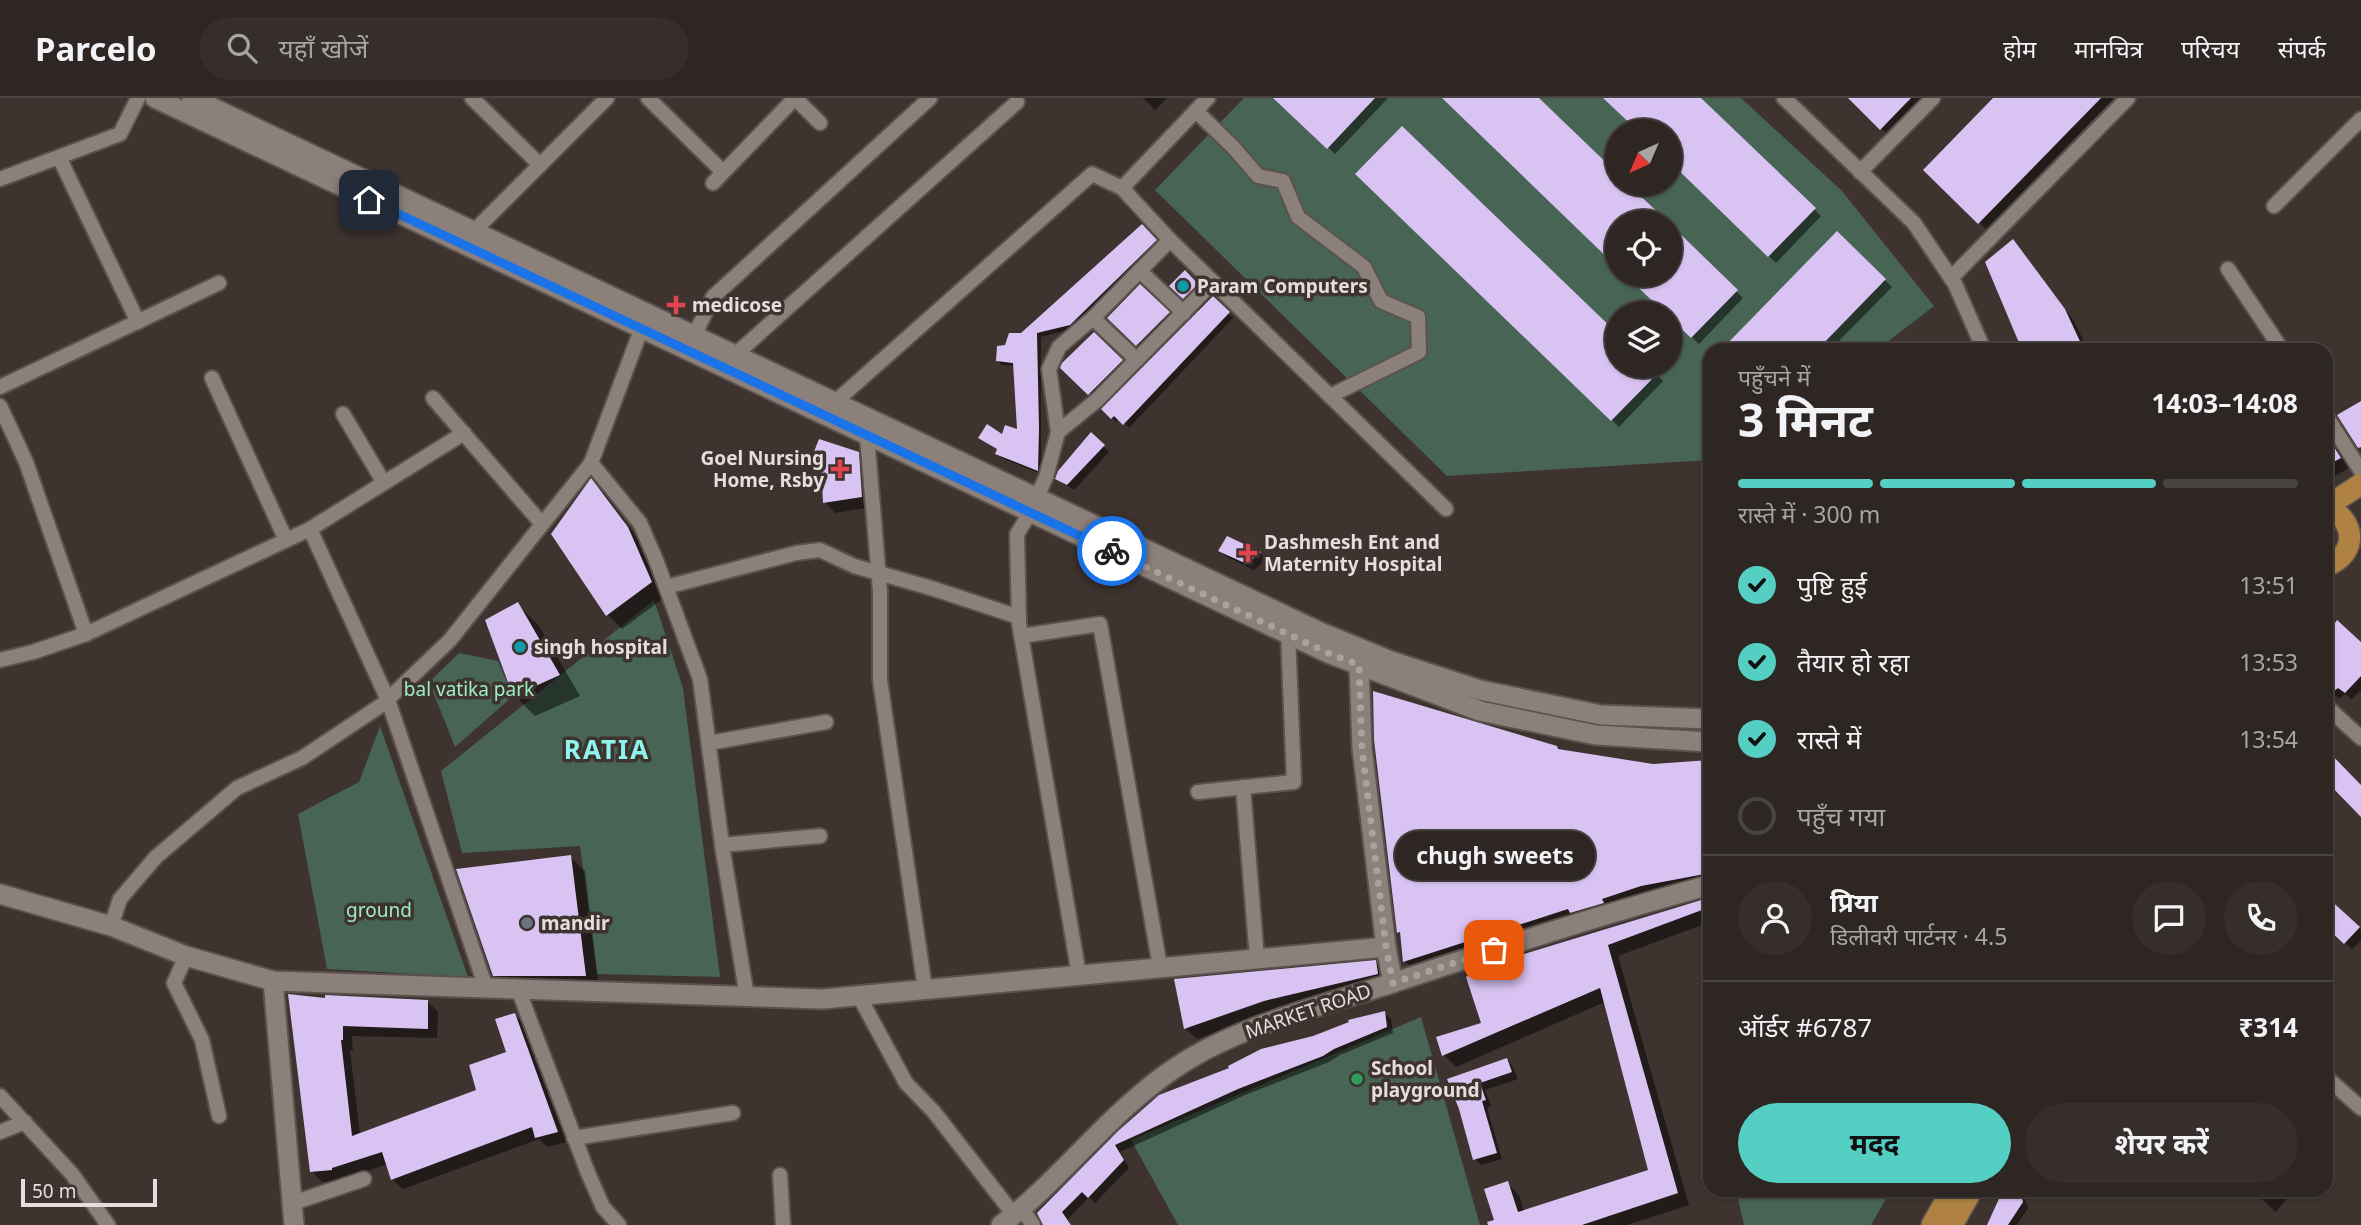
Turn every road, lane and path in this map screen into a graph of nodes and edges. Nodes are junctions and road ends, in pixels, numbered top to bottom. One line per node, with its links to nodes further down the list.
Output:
1 (138, 98): 16 (street)
2 (155, 98): 22 (main road)
3 (192, 98): 22 (main road)
4 (472, 98): 17 (street)
5 (607, 98): 17 (street)
6 (648, 98): 15 (street)
7 (930, 98): 33 (street)
8 (1208, 98): 13 (street)
9 (1784, 98): 18 (street)
10 (1933, 98): 18 (street)
11 (2128, 98): 26 (street)
12 (1017, 102): 36 (street)
13 (1196, 111): 20 (street); 40 (street)
14 (2361, 119): 21 (street)
15 (820, 123)
16 (58, 157): 19 (street); 32 (street)
17 (540, 164): 22 (street)
18 (1860, 172): 26 (street)
19 (0, 179)
20 (1122, 188): 23 (street); 42 (street)
21 (2274, 206)
22 (467, 238): 31 (main road)
23 (1170, 240): 25 (street); 27 (street)
24 (2228, 269): 35 (street)
25 (1140, 271): 29 (street); 30 (street)
26 (1951, 278): 34 (street)
27 (1213, 282): 29 (street); 40 (street)
28 (219, 284): 32 (street)
29 (1184, 313): 37 (street)
30 (1093, 318): 37 (street); 46 (street)
31 (644, 321): 33 (main road); 48 (main road); 49 (street)
32 (138, 322): 39 (street)
33 (694, 336): 36 (main road)
34 (1980, 343)
35 (2277, 343)
36 (735, 355): 42 (main road)
37 (1137, 360): 46 (street)
38 (212, 377): 60 (street)
39 (0, 387)
40 (1330, 396): 55 (street)
41 (433, 398): 47 (street)
42 (835, 402): 54 (main road)
43 (0, 406): 65 (street)
44 (343, 414): 51 (street)
45 (2333, 427): 50 (street)
46 (1058, 432): 54 (street)
47 (464, 433): 51 (street); 57 (street)
48 (867, 436): 54 (main road); 62 (street)
49 (591, 463): 57 (street); 63 (street)
50 (2361, 471)
51 (384, 483): 59 (street)
52 (2361, 484): 53 (main road)
53 (2333, 502)
54 (1033, 505): 64 (street); 66 (main road); 68 (main road)
55 (1446, 509)
56 (2333, 510): 58 (main road)
57 (542, 524): 70 (street)
58 (2355, 525): 61 (main road)
59 (310, 529): 60 (street); 70 (street)
60 (286, 540): 65 (street)
61 (2333, 562)
62 (878, 571): 63 (street); 64 (street); 93 (street)
63 (666, 587): 75 (street)
64 (1018, 617): 67 (street)
65 (86, 634): 69 (street)
66 (1288, 634): 68 (main road); 77 (street)
67 (1021, 636): 87 (street); 88 (street)
68 (1360, 657): 72 (main road); 76 (main road); 84 (main road)
69 (0, 660)
70 (388, 700): 83 (street); 91 (street)
71 (2333, 712): 74 (street)
72 (1703, 719)
73 (826, 722): 75 (street)
74 (2361, 738)
75 (709, 743): 80 (street)
76 (1703, 743)
77 (1243, 786): 78 (street); 86 (street)
78 (1198, 792)
79 (820, 836): 80 (street)
80 (722, 845): 95 (street)
81 (1703, 887): 90 (main road, MARKET ROAD)
82 (0, 894): 83 (main road)
83 (111, 926): 85 (main road)
84 (1386, 947): 86 (main road); 90 (main road)
85 (186, 956): 89 (main road); 100 (street)
86 (1256, 959): 87 (main road)
87 (1160, 967): 88 (main road)
88 (1079, 975): 93 (main road)
89 (273, 981): 91 (main road); 108 (main road)
90 (1393, 983): 109 (main road, MARKET ROAD)
91 (486, 988): 92 (main road)
92 (518, 989): 95 (main road); 103 (street)
93 (925, 989): 94 (main road)
94 (859, 996): 95 (main road); 109 (street)
95 (747, 997)
96 (2333, 1083): 98 (street)
97 (0, 1096): 101 (street)
98 (2361, 1108)
99 (733, 1113): 103 (street)
100 (219, 1116)
101 (25, 1122): 102 (street); 110 (street)
102 (0, 1132)
103 (574, 1138): 112 (street)
104 (780, 1175): 113 (street)
105 (364, 1179): 108 (street)
106 (1948, 1197): 114 (main road)
107 (1968, 1197): 115 (main road)
108 (293, 1203): 111 (main road)
109 (1018, 1218)
110 (108, 1225)
111 (294, 1225)
112 (619, 1225)
113 (783, 1225)
114 (1933, 1225)
115 (1952, 1225)

